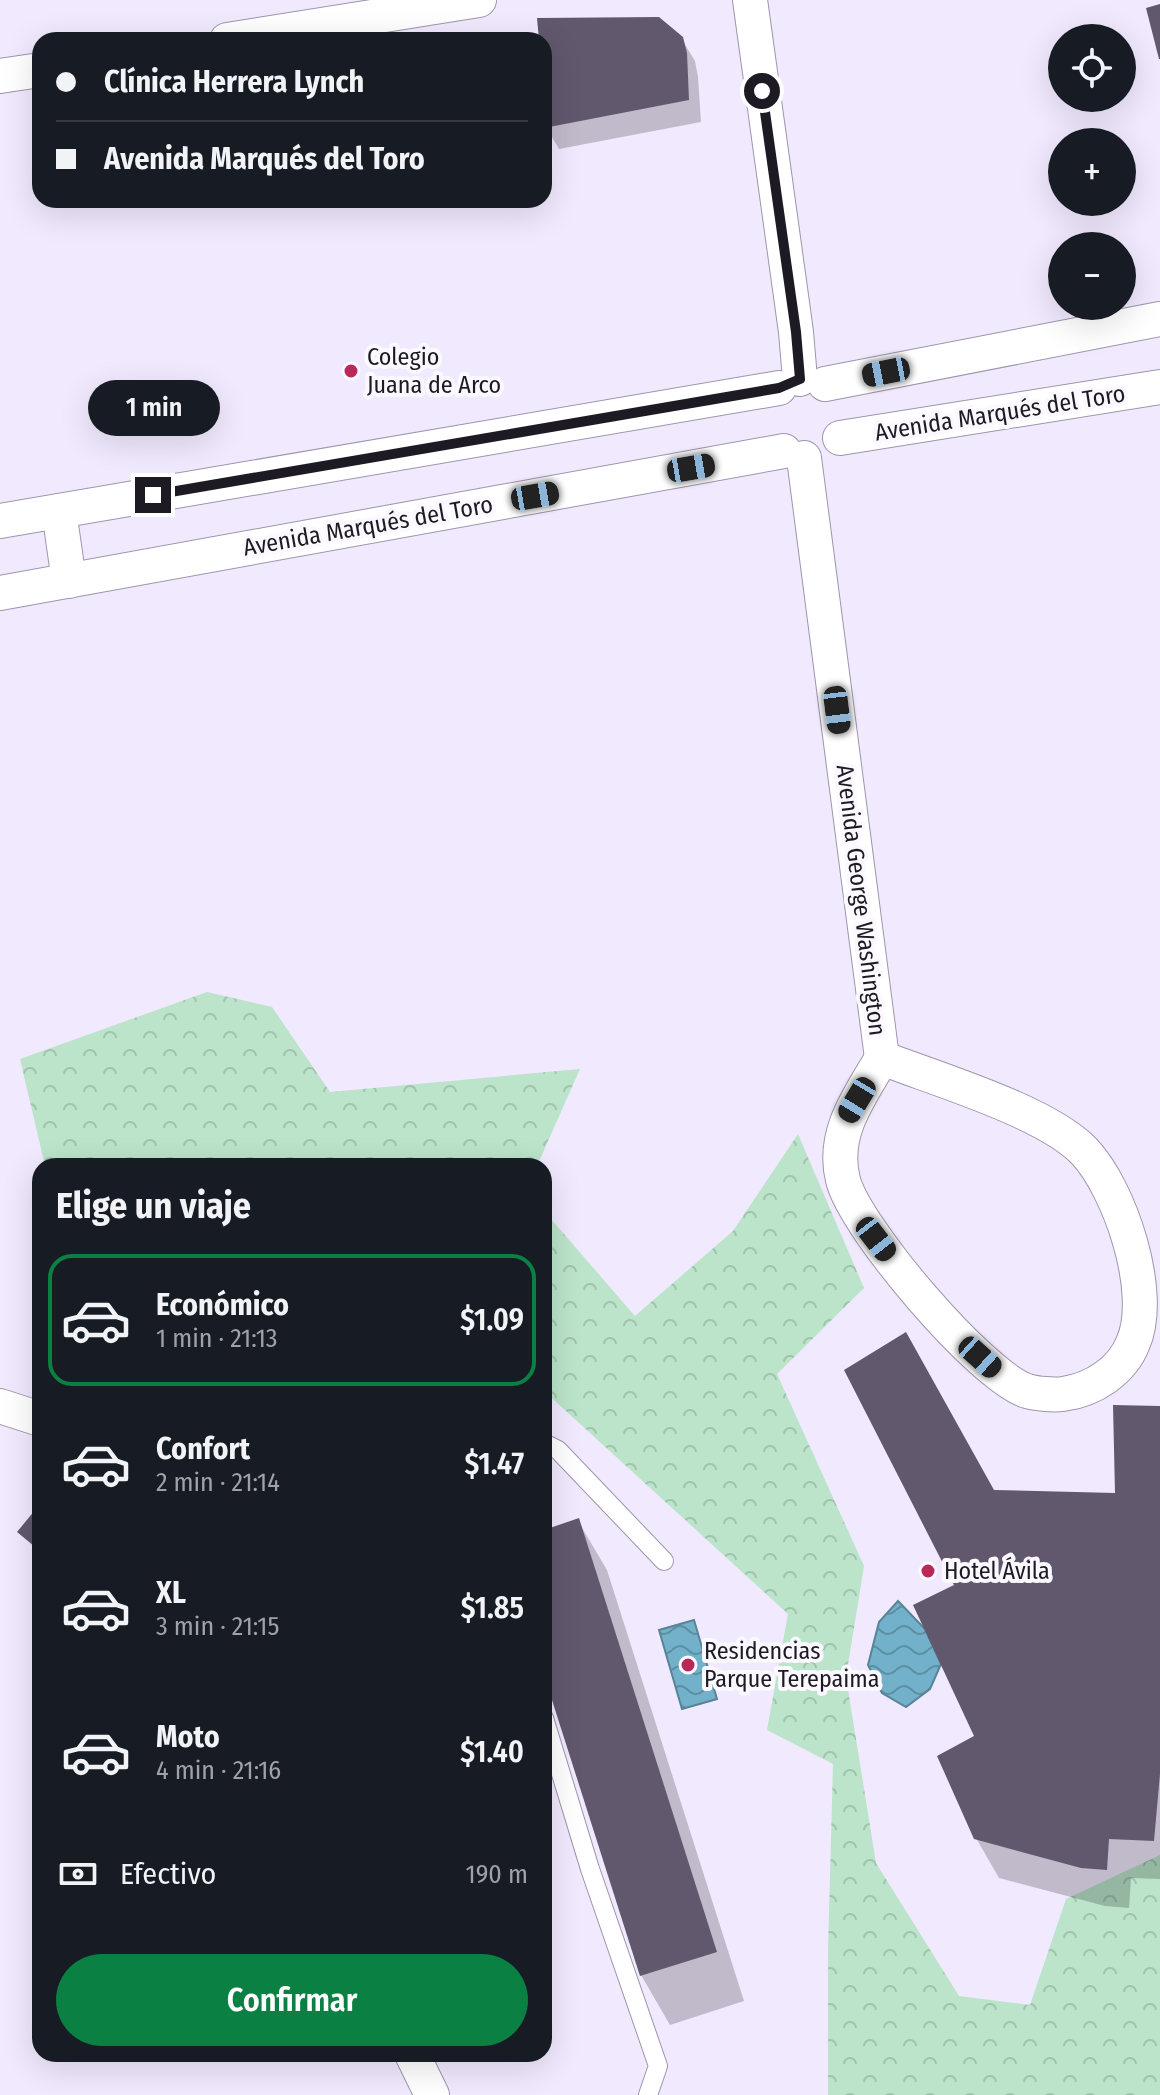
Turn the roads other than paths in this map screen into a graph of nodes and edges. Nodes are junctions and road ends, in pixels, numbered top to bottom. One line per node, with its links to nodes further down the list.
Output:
1 (479, 0): 3 (street)
2 (750, 0): 7 (street)
3 (277, 32)
4 (32, 71): 5 (street)
5 (0, 76)
6 (1160, 319): 7 (street)
7 (802, 384): 9 (street, Avenida Marqués del Toro); 10 (street); 11 (street)
8 (1160, 387): 9 (street, Avenida Marqués del Toro)
9 (840, 438): 10 (street, Avenida Marqués del Toro)
10 (794, 454): 13 (street, Avenida Marqués del Toro); 15 (street, Avenida George Washington)
11 (59, 511): 12 (street); 13 (street)
12 (0, 521)
13 (69, 581): 14 (street, Avenida Marqués del Toro)
14 (0, 593)
15 (882, 1058): 15 (street)
16 (0, 1406): 17 (street)
17 (32, 1416)
18 (552, 1447): 19 (lane)
19 (664, 1561)
20 (552, 1744): 23 (lane)
21 (416, 2062): 22 (street)
22 (432, 2095)
23 (648, 2095)

